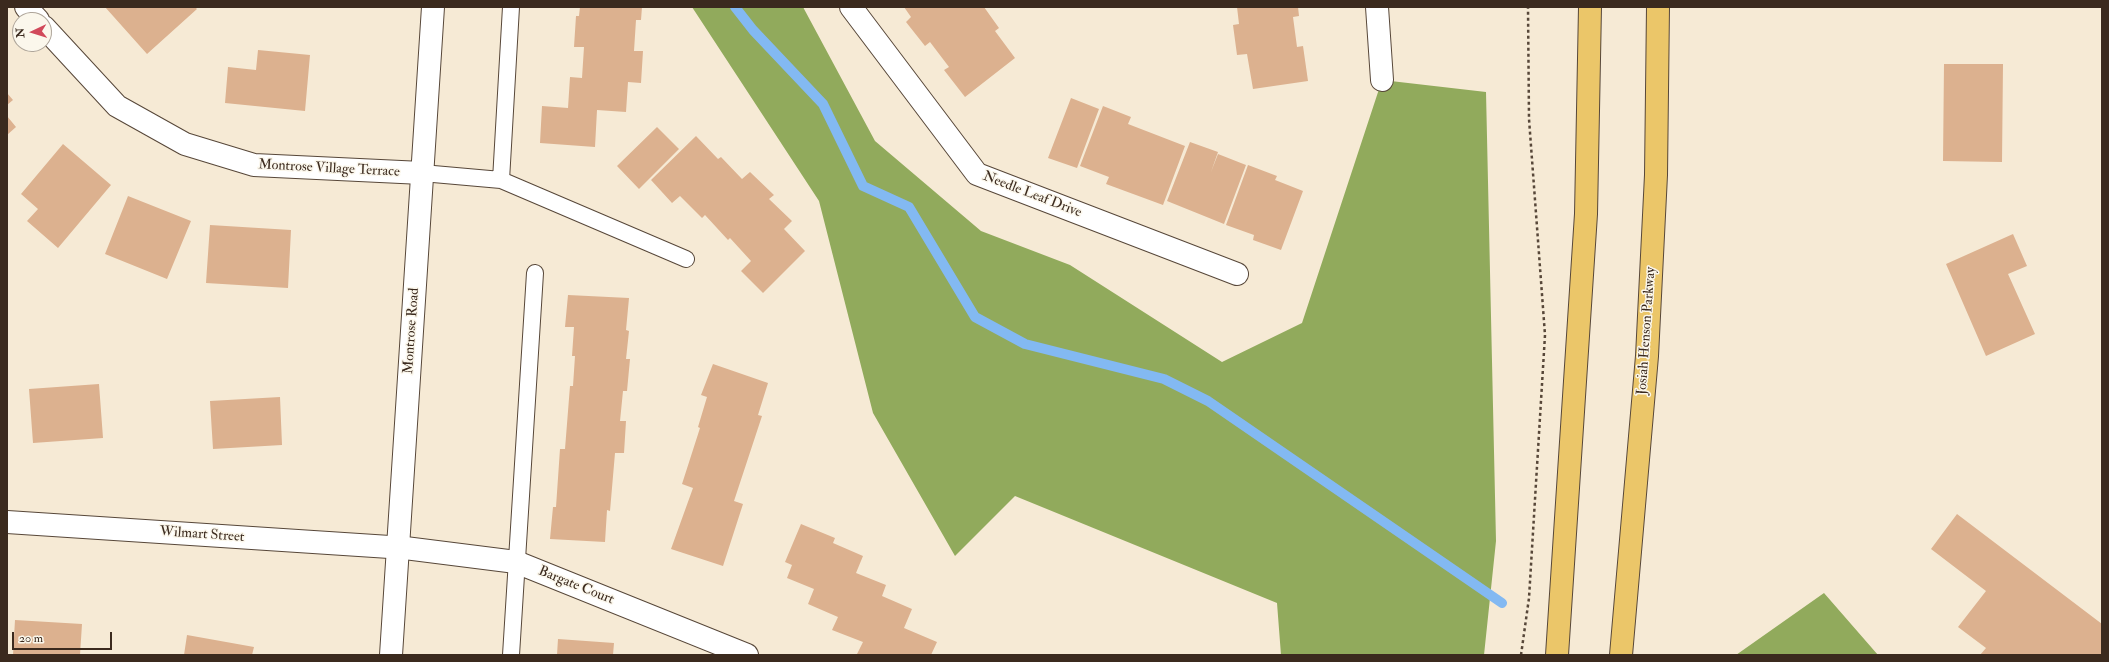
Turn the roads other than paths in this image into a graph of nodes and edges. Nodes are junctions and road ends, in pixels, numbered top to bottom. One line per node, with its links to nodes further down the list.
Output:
1 (433, 7): 9 (street, Montrose Road)
2 (511, 7): 10 (lane)
3 (851, 7): 13 (street, Needle Leaf Drive)
4 (1377, 7): 8 (street)
5 (1590, 7): 20 (main road)
6 (1658, 7): 21 (main road, Josiah Henson Parkway)
7 (52, 36): 9 (street, Montrose Village Terrace)
8 (1382, 80)
9 (422, 174): 10 (lane); 15 (street, Montrose Road)
10 (501, 180): 11 (lane)
11 (686, 259)
12 (535, 273): 16 (lane)
13 (1237, 274)
14 (7, 522): 15 (street, Wilmart Street)
15 (397, 548): 16 (street, Bargate Court); 17 (street, Montrose Road)
16 (516, 562): 18 (lane); 19 (street, Bargate Court)
17 (391, 655)
18 (511, 655)
19 (747, 655)
20 (1557, 655)
21 (1622, 655)

